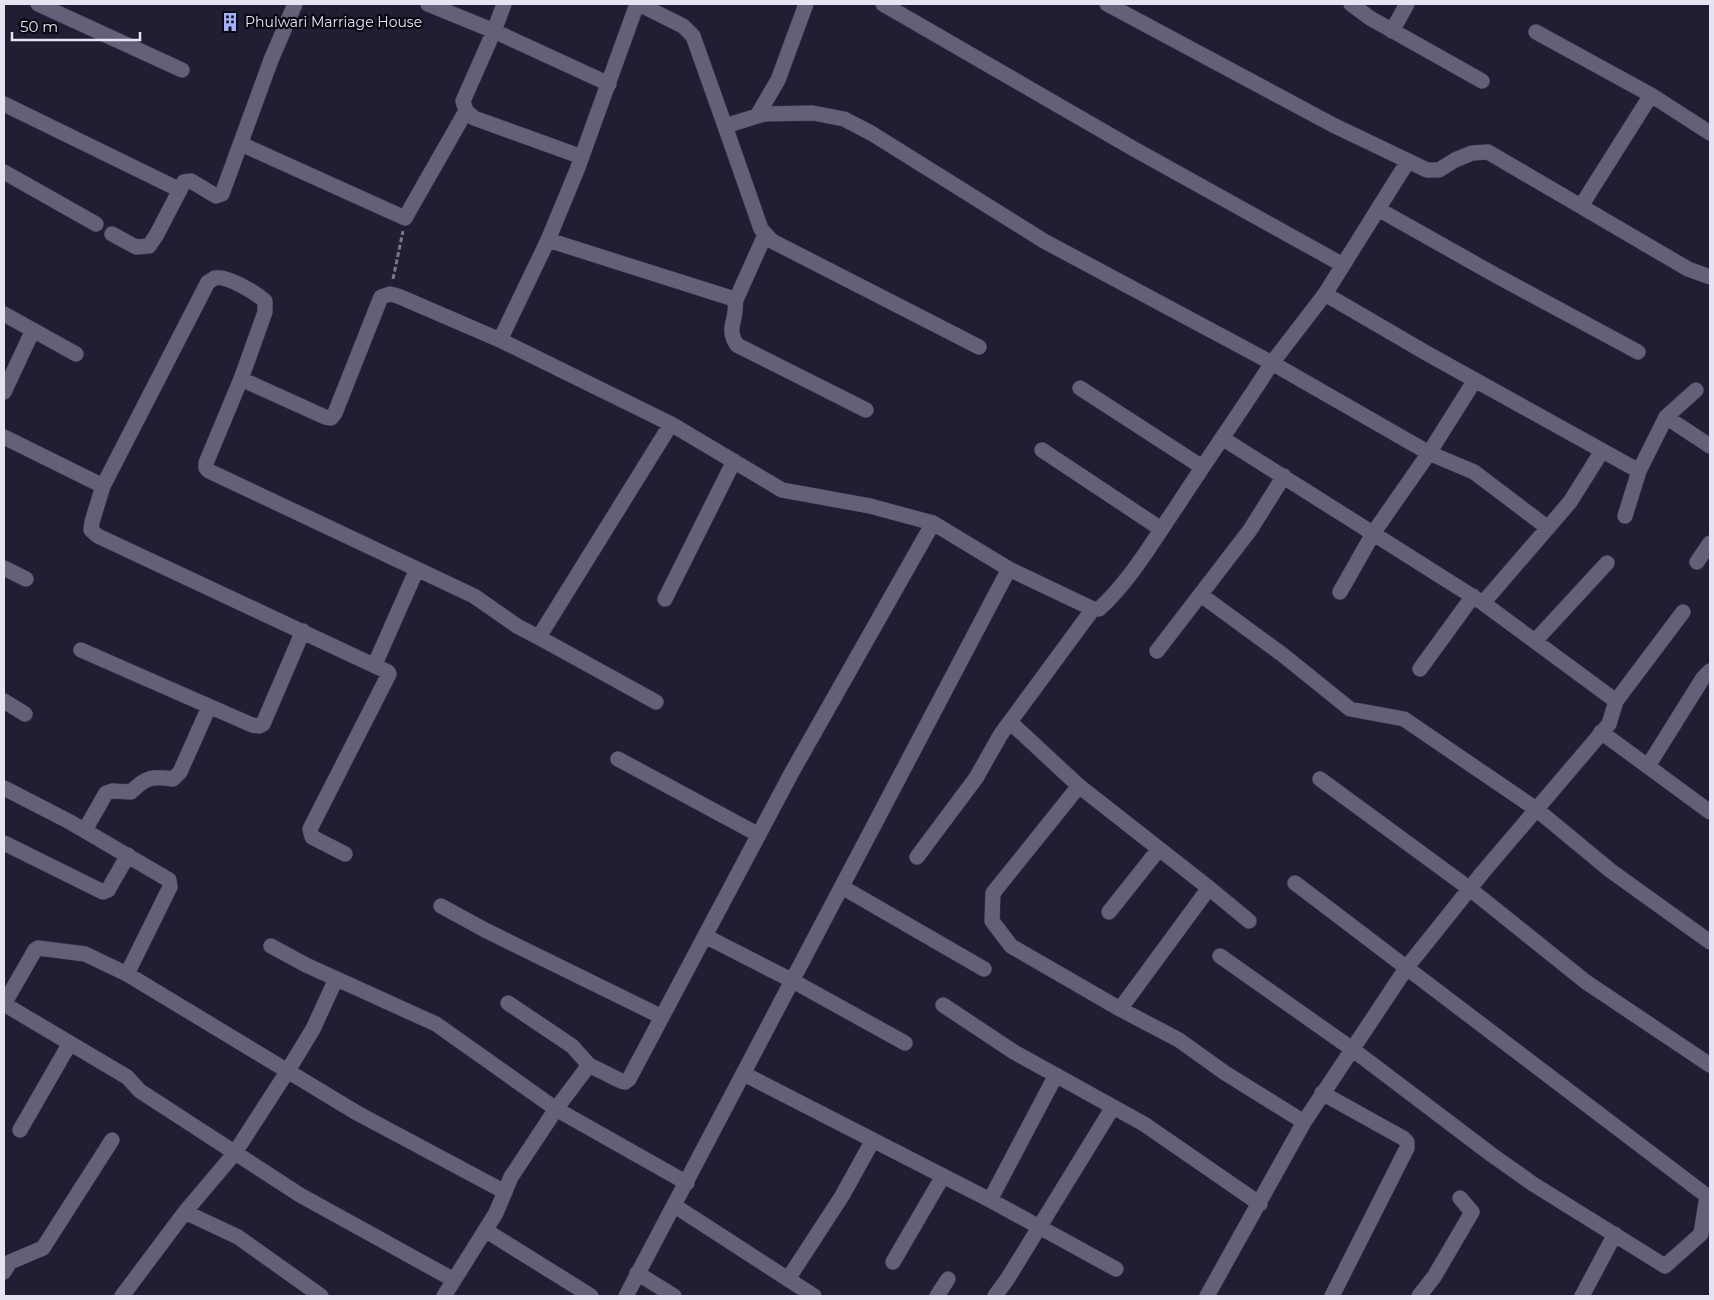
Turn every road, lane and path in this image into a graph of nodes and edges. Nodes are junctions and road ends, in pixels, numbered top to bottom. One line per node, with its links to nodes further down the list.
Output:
1 (38, 4): 14 (street)
2 (295, 4): 23 (street)
3 (428, 4): 11 (street)
4 (504, 4): 11 (street)
5 (638, 4): 16 (street); 21 (street)
6 (806, 4): 20 (street)
7 (883, 4): 35 (street)
8 (1107, 4): 25 (street)
9 (1351, 4): 12 (street)
10 (1407, 4): 12 (street)
11 (494, 31): 16 (street); 19 (street)
12 (1392, 31): 15 (street)
13 (1536, 32): 17 (street)
14 (182, 70)
15 (1482, 80)
16 (608, 84): 24 (street)
17 (1651, 95): 22 (street); 28 (street)
18 (4, 104): 27 (street)
19 (466, 111): 24 (street); 30 (street)
20 (757, 116): 21 (street); 46 (street)
21 (726, 126): 33 (street)
22 (1710, 133)
23 (241, 144): 27 (street); 30 (street)
24 (582, 157): 34 (street)
25 (1408, 161): 28 (street); 29 (street)
26 (4, 172): 31 (street)
27 (180, 190): 32 (street)
28 (1582, 206): 36 (street)
29 (1378, 209): 35 (street); 44 (street)
30 (405, 218): 37 (path)
31 (96, 224)
32 (112, 234)
33 (765, 235): 39 (street); 43 (street)
34 (548, 240): 39 (street); 42 (street)
35 (1343, 265): 38 (street)
36 (1710, 277)
37 (390, 294): 42 (street); 47 (street)
38 (1325, 294): 46 (street); 48 (street)
39 (735, 302): 52 (street)
40 (4, 314): 41 (street)
41 (33, 330): 45 (street); 51 (street)
42 (500, 340): 54 (street)
43 (979, 348)
44 (1638, 352)
45 (76, 354)
46 (1272, 363): 56 (street); 60 (street)
47 (241, 378): 65 (street); 75 (street)
48 (1475, 380): 59 (street); 60 (street)
49 (1080, 388): 62 (street)
50 (1696, 390): 53 (street)
51 (4, 392)
52 (866, 410)
53 (1666, 417): 57 (street); 63 (street)
54 (671, 424): 61 (street); 85 (street)
55 (4, 438): 65 (street)
56 (1222, 438): 62 (street); 64 (street)
57 (1710, 446)
58 (1042, 450): 68 (street)
59 (1602, 451): 63 (street); 69 (street)
60 (1428, 453): 69 (street); 70 (street)
61 (734, 461): 67 (street); 80 (street)
62 (1202, 467): 68 (street)
63 (1638, 471): 66 (street)
64 (1284, 476): 70 (street); 79 (street)
65 (103, 486): 84 (street)
66 (1625, 516)
67 (933, 522): 76 (street); 107 (street)
68 (1161, 528): 82 (street)
69 (1548, 528): 81 (street)
70 (1374, 532): 78 (street); 81 (street)
71 (1710, 543): 72 (street)
72 (1697, 562)
73 (1607, 563): 86 (street)
74 (4, 568): 77 (street)
75 (417, 569): 85 (street); 89 (street)
76 (1009, 569): 82 (street); 114 (street)
77 (26, 579)
78 (1340, 592)
79 (1201, 595): 88 (street); 104 (street)
80 (665, 599)
81 (1478, 600): 86 (street); 90 (street)
82 (1094, 609): 97 (street)
83 (1683, 612): 93 (street)
84 (303, 631): 89 (street); 95 (street)
85 (540, 638): 94 (street)
86 (1535, 641): 93 (street)
87 (81, 650): 95 (street)
88 (1157, 651)
89 (375, 664): 110 (street)
90 (1420, 669)
91 (1708, 677): 100 (street)
92 (4, 701): 96 (street)
93 (1616, 701): 98 (street)
94 (656, 702)
95 (209, 707): 106 (street)
96 (25, 714)
97 (1010, 722): 102 (street); 112 (street)
98 (1601, 732): 100 (street); 104 (street)
99 (618, 758): 107 (street)
100 (1648, 766): 105 (street)
101 (1320, 779): 116 (street)
102 (1079, 786): 109 (street); 132 (street)
103 (4, 788): 106 (street)
104 (1536, 809): 116 (street); 121 (street)
105 (1710, 812)
106 (85, 830): 111 (street)
107 (759, 835): 120 (street)
108 (4, 843): 111 (street)
109 (1159, 849): 115 (street); 118 (street)
110 (345, 854)
111 (128, 855): 126 (street)
112 (916, 857)
113 (1295, 883): 124 (street)
114 (842, 887): 125 (street); 128 (street)
115 (1209, 888): 119 (street); 132 (street)
116 (1470, 889): 124 (street); 138 (street)
117 (441, 906): 133 (street)
118 (1109, 912)
119 (1250, 921)
120 (705, 936): 128 (street); 133 (street)
121 (1710, 942)
122 (271, 946): 127 (street)
123 (1220, 956): 136 (street)
124 (1407, 967): 136 (street); 160 (street)
125 (984, 968)
126 (126, 974): 129 (street); 139 (street)
127 (336, 979): 139 (street); 144 (street)
128 (793, 981): 135 (street); 140 (street)
129 (6, 997): 134 (street)
130 (508, 1003): 137 (street)
131 (943, 1005): 141 (street)
132 (1120, 1009): 145 (street)
133 (662, 1017): 137 (street)
134 (70, 1043): 146 (street); 149 (street)
135 (905, 1043)
136 (1352, 1049): 142 (street); 160 (street)
137 (589, 1065): 144 (street)
138 (1710, 1066)
139 (287, 1072): 149 (street); 152 (street)
140 (744, 1074): 148 (street); 151 (street)
141 (1056, 1075): 143 (street); 154 (street)
142 (1322, 1094): 145 (street); 178 (street)
143 (1113, 1107): 155 (street); 158 (street)
144 (556, 1109): 151 (street); 152 (street)
145 (1304, 1122): 155 (street)
146 (20, 1130)
147 (112, 1140): 163 (street)
148 (873, 1140): 150 (street); 166 (street)
149 (234, 1154): 157 (street); 167 (street)
150 (943, 1176): 154 (street); 161 (street)
151 (687, 1184): 156 (street)
152 (504, 1192): 159 (street)
153 (1460, 1198): 179 (street)
154 (990, 1200): 158 (street)
155 (1260, 1204): 177 (street)
156 (675, 1206): 164 (street); 166 (street)
157 (185, 1212): 168 (street); 169 (street)
158 (1039, 1227): 162 (street); 176 (street)
159 (485, 1230): 167 (street); 171 (street)
160 (1615, 1234): 180 (street)
161 (893, 1262)
162 (1116, 1269)
163 (4, 1272)
164 (637, 1273): 172 (street); 173 (street)
165 (948, 1278): 175 (street)
166 (788, 1279): 174 (street)
167 (454, 1280): 170 (street)
168 (122, 1296)
169 (322, 1296)
170 (444, 1296)
171 (591, 1296)
172 (626, 1296)
173 (674, 1296)
174 (814, 1296)
175 (937, 1296)
176 (995, 1296)
177 (1206, 1296)
178 (1332, 1296)
179 (1419, 1296)
180 (1582, 1296)

